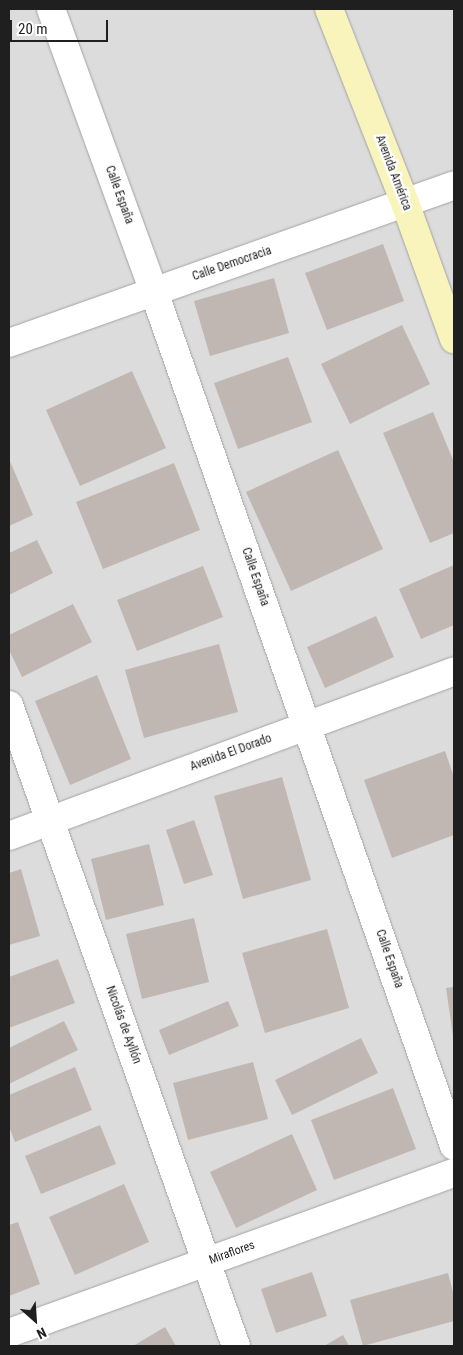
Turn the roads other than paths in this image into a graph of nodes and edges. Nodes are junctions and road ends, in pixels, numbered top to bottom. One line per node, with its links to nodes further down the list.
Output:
1 (51, 9): 5 (street, Calle España)
2 (329, 9): 4 (street, Avenida América)
3 (454, 186): 4 (street, Calle Democracia)
4 (405, 203): 5 (street, Calle Democracia); 6 (street, Avenida América)
5 (154, 292): 7 (street, Calle Democracia); 10 (street, Calle España)
6 (454, 339)
7 (9, 343)
8 (454, 671): 10 (street, Avenida El Dorado)
9 (9, 705): 11 (street, Nicolás de Ayllón)
10 (307, 725): 11 (street, Avenida El Dorado); 13 (street, Calle España)
11 (50, 820): 12 (street, Avenida El Dorado); 15 (street, Nicolás de Ayllón)
12 (9, 836)
13 (454, 1146)
14 (454, 1173): 15 (street, Miraflores)
15 (207, 1262): 16 (street, Miraflores); 17 (street, Nicolás de Ayllón)
16 (9, 1333)
17 (236, 1346)

